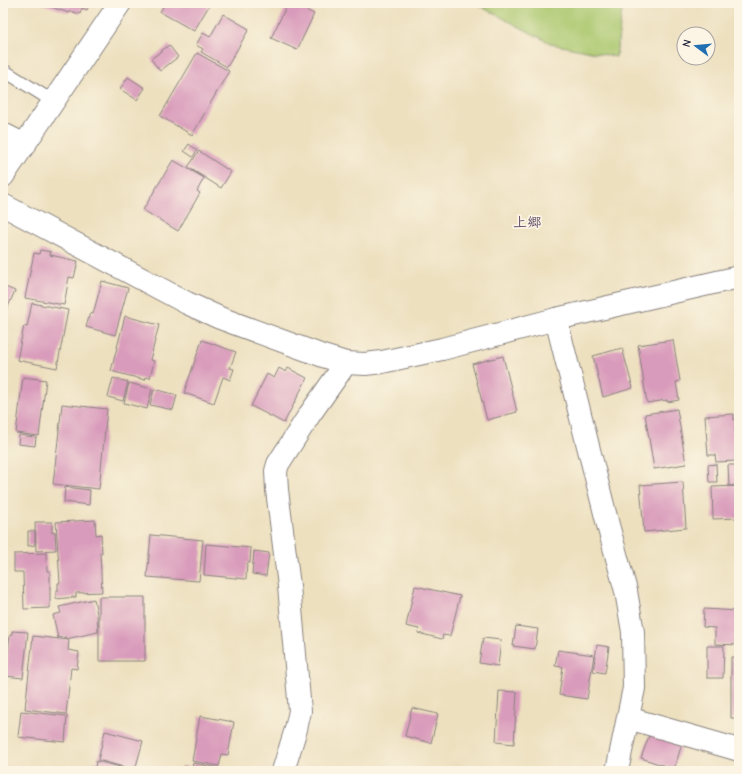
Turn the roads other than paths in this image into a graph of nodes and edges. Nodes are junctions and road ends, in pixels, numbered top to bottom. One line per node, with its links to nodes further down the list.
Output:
1 (120, 3): 3 (street)
2 (3, 70): 3 (lane)
3 (54, 102): 5 (street)
4 (3, 134): 5 (street)
5 (25, 145): 6 (street)
6 (3, 176)
7 (3, 205): 10 (street)
8 (739, 277): 9 (street)
9 (556, 319): 10 (street); 11 (street)
10 (346, 363): 13 (street)
11 (628, 718): 12 (street); 14 (street)
12 (739, 750)
13 (283, 771)
14 (617, 771)

